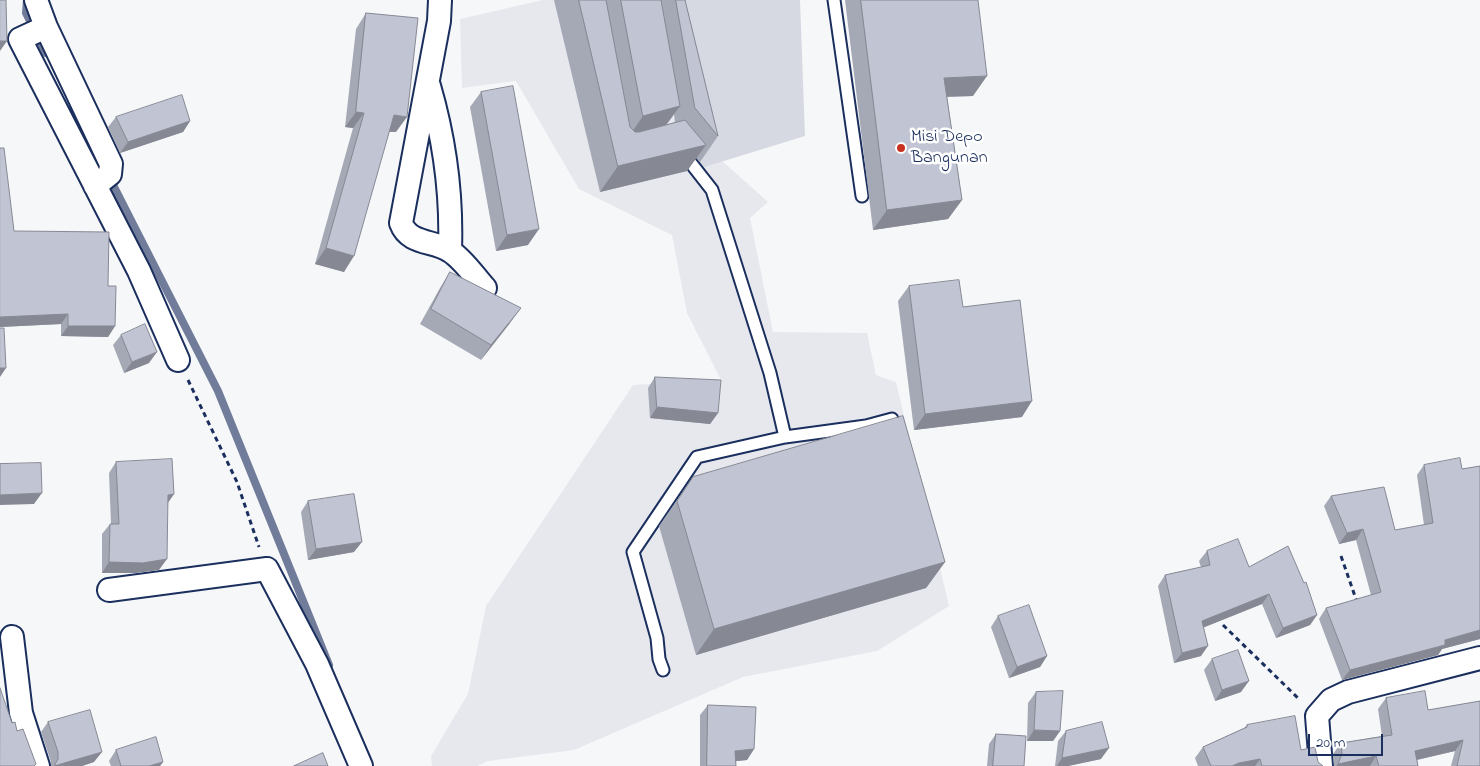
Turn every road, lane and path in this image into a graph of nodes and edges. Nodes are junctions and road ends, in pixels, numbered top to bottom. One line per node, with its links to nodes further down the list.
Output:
1 (36, 0): 9 (street)
2 (440, 0): 4 (street)
3 (834, 0): 6 (lane)
4 (427, 82): 7 (street); 7 (street)
5 (676, 144): 11 (lane)
6 (862, 196)
7 (450, 250): 8 (street)
8 (485, 288)
9 (178, 360): 13 (path)
10 (892, 419): 11 (lane)
11 (786, 437): 19 (lane)
12 (1340, 556): 15 (path)
13 (266, 569): 14 (street); 22 (street)
14 (109, 590)
15 (1359, 608)
16 (1223, 625): 20 (path)
17 (12, 637): 21 (street)
18 (1480, 658): 20 (street)
19 (663, 670)
20 (1316, 716): 23 (street)
21 (38, 766)
22 (361, 766)
23 (1321, 766)

